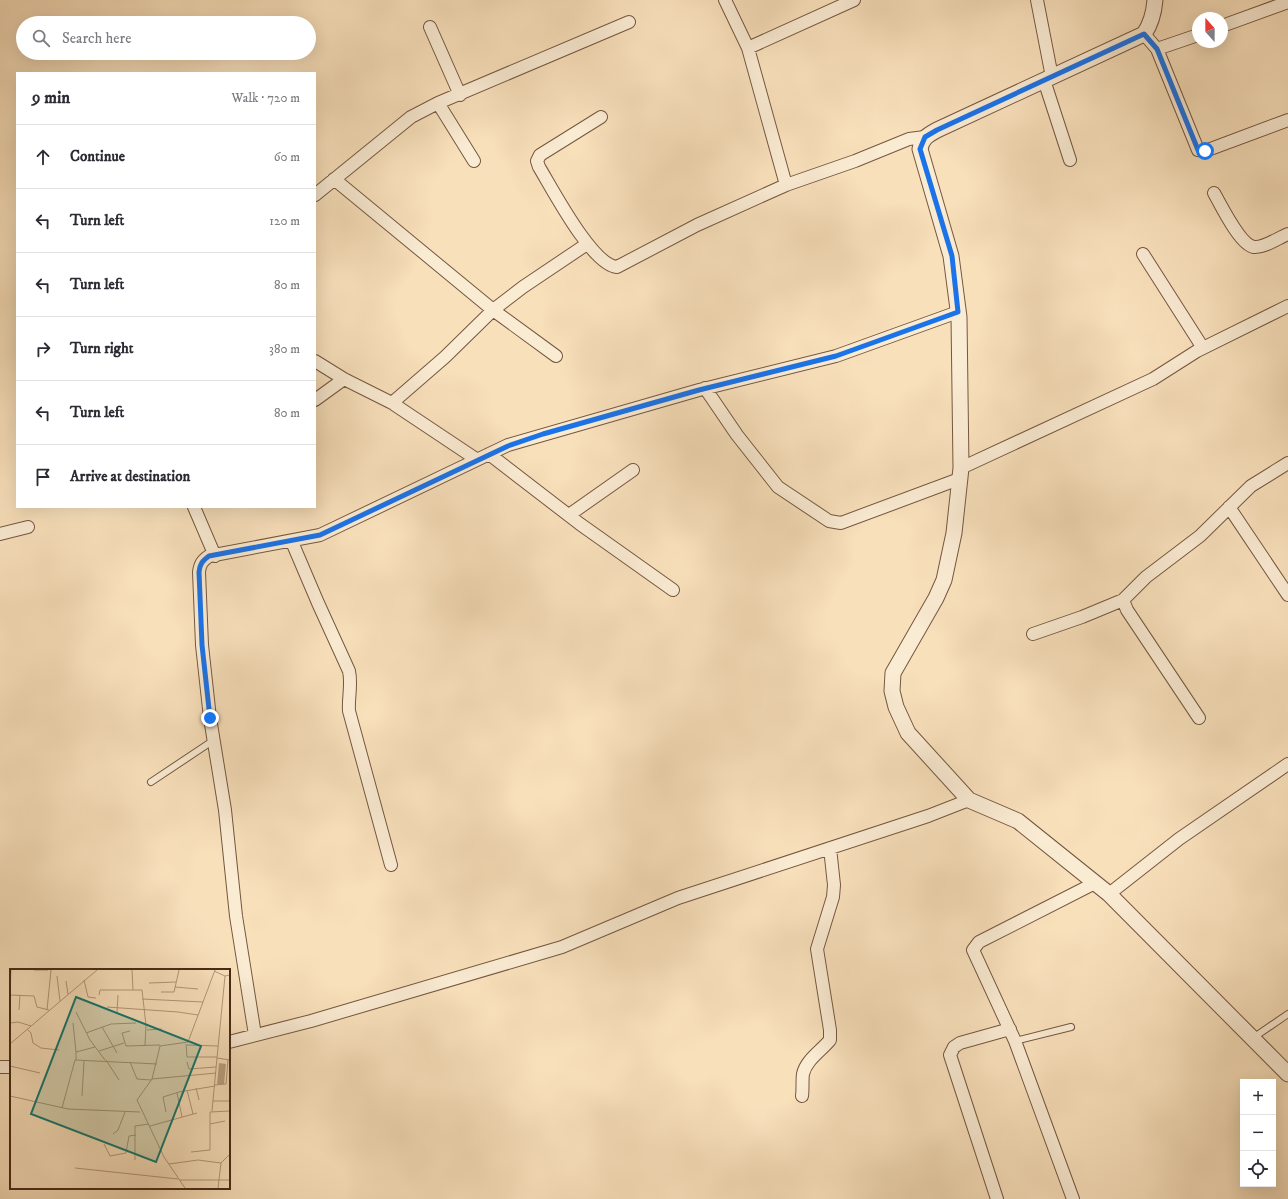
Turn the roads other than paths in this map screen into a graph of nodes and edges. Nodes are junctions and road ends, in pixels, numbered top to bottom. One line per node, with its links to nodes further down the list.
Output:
1 (725, 0): 11 (street)
2 (854, 0): 11 (street)
3 (1037, 0): 13 (street)
4 (1155, 0): 9 (street)
5 (1288, 2): 7 (street)
6 (629, 22): 14 (street)
7 (1228, 24)
8 (430, 27): 14 (street)
9 (1144, 34): 12 (street); 13 (street)
10 (1192, 37): 12 (street)
11 (748, 48): 22 (street)
12 (1157, 49): 17 (street)
13 (1048, 78): 18 (street); 19 (street)
14 (460, 94): 15 (street)
15 (438, 103): 20 (street); 21 (street)
16 (601, 117): 26 (street)
17 (1288, 120)
18 (925, 137): 22 (street); 30 (street)
19 (1070, 160)
20 (474, 161)
21 (334, 179): 24 (street); 29 (street)
22 (786, 185): 26 (street)
23 (1214, 193): 25 (street)
24 (316, 194)
25 (1288, 234)
26 (586, 244): 29 (street)
27 (1143, 254): 31 (street)
28 (1288, 306): 31 (street)
29 (493, 310): 32 (street); 37 (street)
30 (958, 312): 35 (street); 42 (street)
31 (1203, 348): 42 (street)
32 (556, 356)
33 (316, 362): 34 (street)
34 (344, 379): 36 (street); 37 (street)
35 (706, 388): 38 (street); 42 (street)
36 (316, 399)
37 (392, 403): 39 (street)
38 (489, 454): 39 (street); 45 (street)
39 (476, 459): 48 (street)
40 (1288, 463): 43 (street)
41 (633, 470): 45 (street)
42 (960, 474): 58 (street)
43 (1229, 507): 51 (street); 52 (street)
44 (194, 508): 49 (street)
45 (569, 515): 50 (street)
46 (28, 527): 47 (street)
47 (0, 534)
48 (292, 542): 49 (street); 60 (street)
49 (215, 556): 55 (street)
50 (673, 590)
51 (1288, 595)
52 (1123, 600): 53 (street); 54 (street)
53 (1032, 634)
54 (1199, 718)
55 (214, 740): 57 (lane); 66 (street)
56 (1288, 764): 62 (street)
57 (151, 782)
58 (969, 800): 59 (street); 61 (street)
59 (830, 848): 66 (street); 71 (street)
60 (391, 864)
61 (1095, 883): 62 (street); 65 (street)
62 (1109, 894): 67 (street)
63 (1288, 1014): 67 (lane)
64 (1071, 1027): 68 (lane)
65 (1010, 1028): 68 (street); 72 (street)
66 (255, 1035): 69 (street)
67 (1252, 1038): 70 (street)
68 (1015, 1041): 73 (street)
69 (230, 1042)
70 (1288, 1074)
71 (802, 1096)
72 (997, 1199)
73 (1073, 1199)

